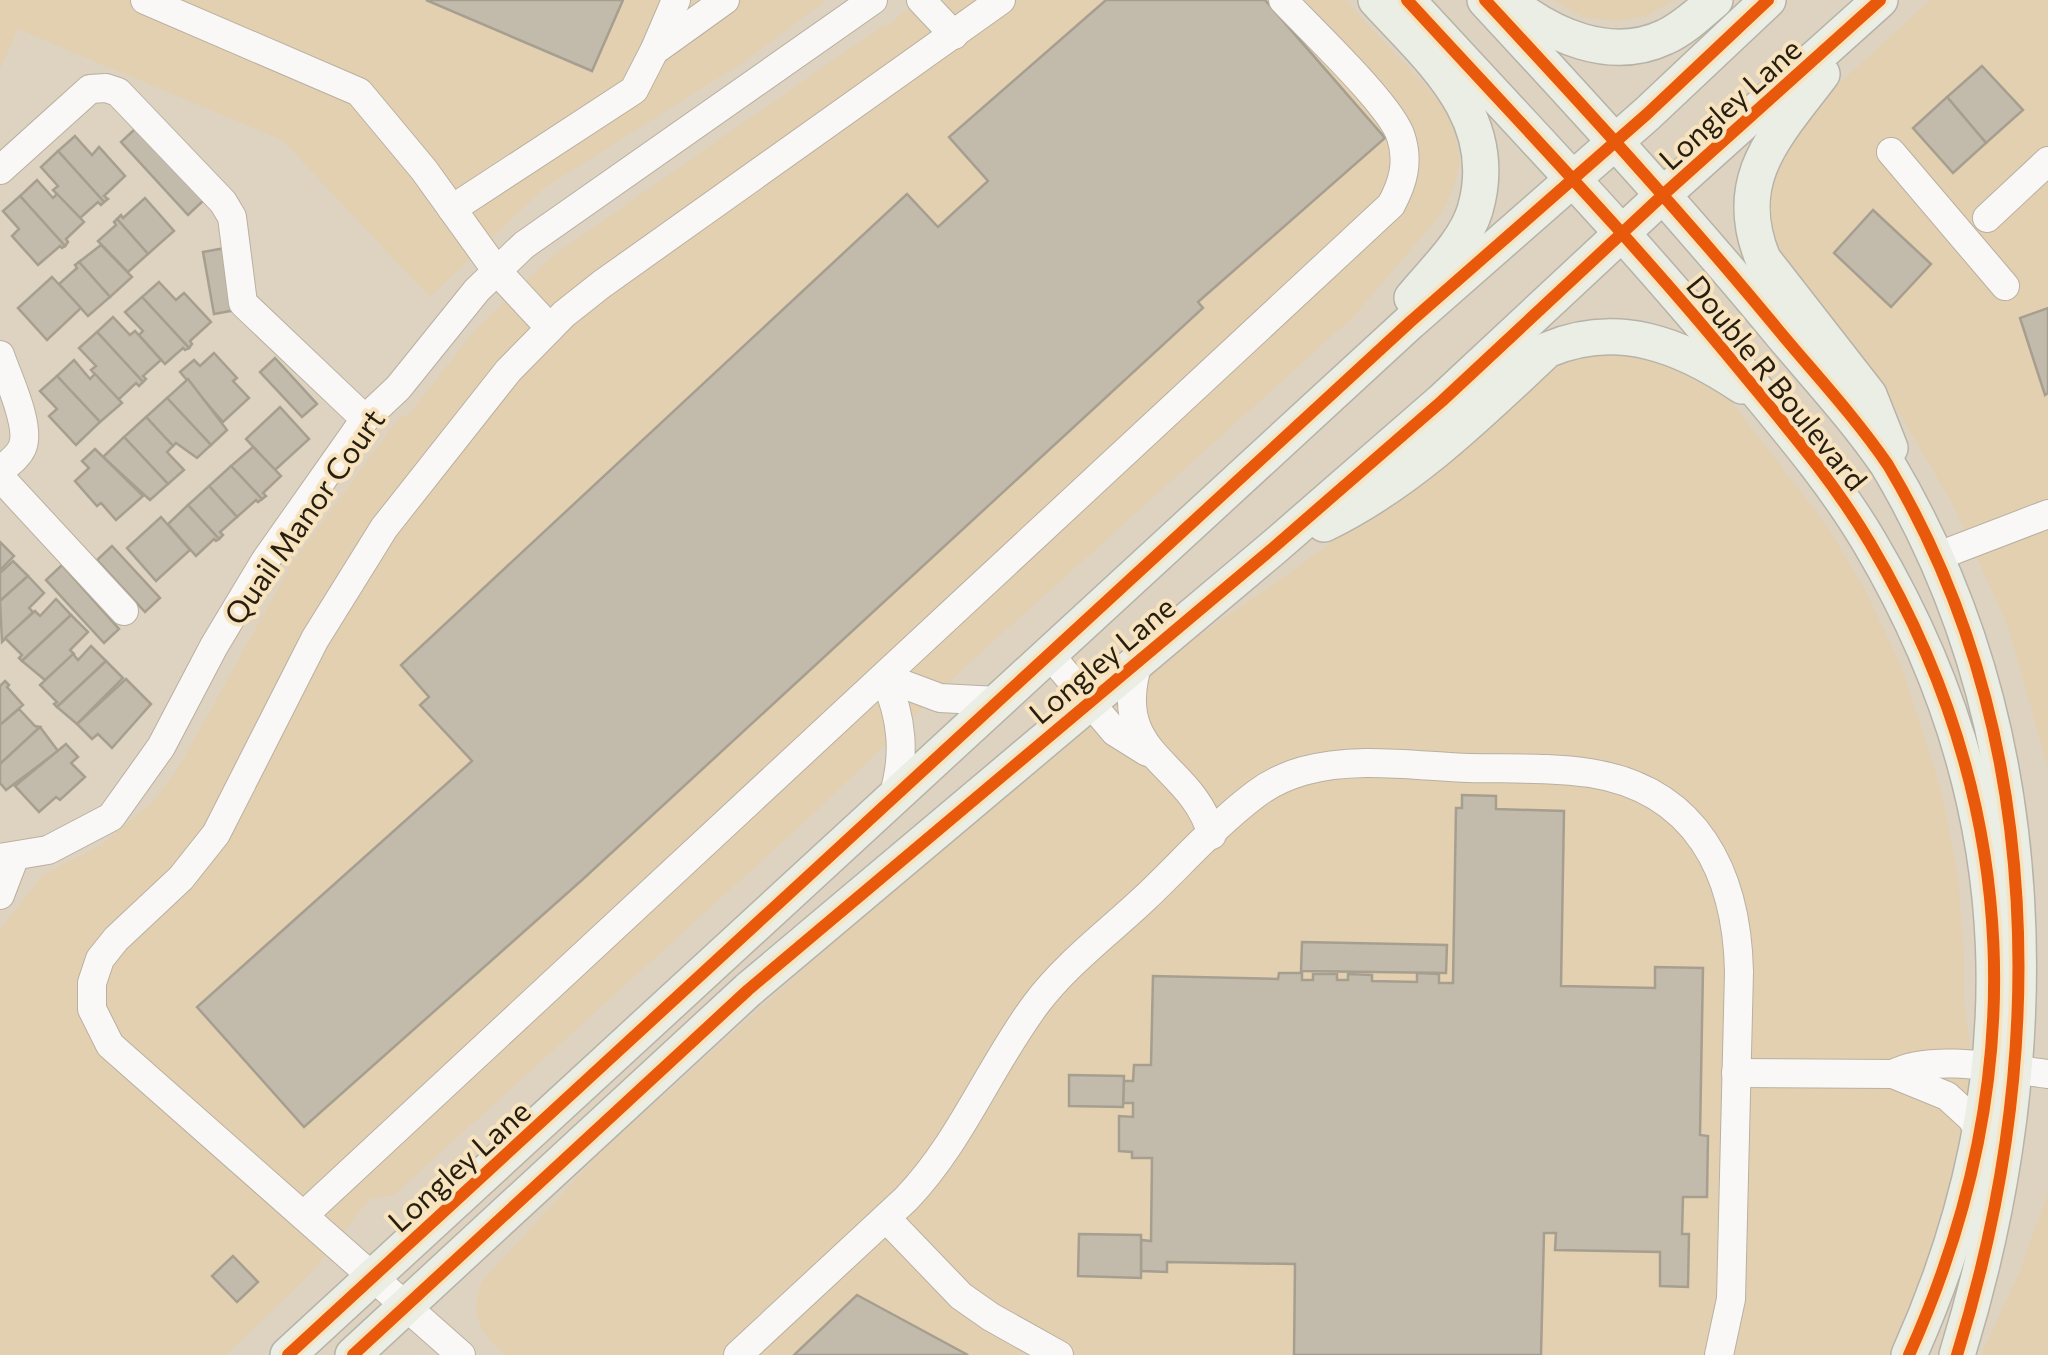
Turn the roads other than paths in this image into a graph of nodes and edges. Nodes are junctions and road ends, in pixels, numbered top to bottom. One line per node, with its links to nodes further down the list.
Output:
1 (146, 0): 23 (street)
2 (676, 0): 16 (street)
3 (725, 0): 16 (street)
4 (874, 0): 26 (street, Quail Manor Court)
5 (921, 0): 15 (street)
6 (1001, 0): 15 (street)
7 (1283, 0): 41 (street)
8 (1376, 0): 30 (main road)
9 (1407, 0): 21 (main road, Double R Boulevard)
10 (1486, 0): 17 (main road, Double R Boulevard)
11 (1507, 0): 12 (main road)
12 (1715, 0)
13 (1768, 0): 17 (main road, Longley Lane)
14 (1878, 2): 22 (main road, Longley Lane); 34 (main road)
15 (954, 35): 28 (street)
16 (654, 50): 23 (street)
17 (1616, 141): 21 (main road, Longley Lane); 22 (main road, Double R Boulevard)
18 (1891, 152): 27 (street)
19 (2048, 161): 24 (street)
20 (0, 170): 31 (street)
21 (1574, 177): 25 (main road, Double R Boulevard); 30 (main road, Longley Lane)
22 (1653, 182): 25 (main road, Longley Lane); 34 (main road, Double R Boulevard)
23 (452, 209): 26 (street)
24 (1987, 218)
25 (1624, 233): 32 (main road, Double R Boulevard); 36 (main road, Longley Lane)
26 (496, 270): 28 (street); 31 (street, Quail Manor Court)
27 (2004, 286)
28 (550, 328): 54 (street)
29 (0, 355): 33 (street)
30 (1341, 388): 39 (main road, Longley Lane)
31 (365, 419): 47 (street, Quail Manor Court)
32 (1781, 420): 36 (main road); 49 (main road, Double R Boulevard)
33 (0, 474): 38 (street)
34 (1910, 500): 37 (main road, Double R Boulevard)
35 (2048, 514): 37 (street)
36 (1273, 548): 40 (main road, Longley Lane)
37 (1941, 555): 50 (main road, Double R Boulevard)
38 (124, 611)
39 (1048, 654): 42 (main road, Longley Lane); 43 (street)
40 (1139, 660): 43 (main road, Longley Lane); 44 (street)
41 (884, 676): 42 (street); 45 (street); 54 (street)
42 (998, 701): 45 (main road, Longley Lane)
43 (1090, 702): 44 (street); 57 (main road, Longley Lane)
44 (1152, 754): 46 (street)
45 (892, 800): 56 (main road, Longley Lane)
46 (1212, 834): 51 (street); 55 (street)
47 (8, 857): 48 (street)
48 (0, 894)
49 (1990, 1067): 50 (street); 52 (street); 53 (main road, Double R Boulevard)
50 (2043, 1073): 65 (main road, Double R Boulevard)
51 (1736, 1074): 52 (street); 63 (street)
52 (1893, 1074): 53 (street)
53 (1981, 1133): 64 (main road, Double R Boulevard)
54 (304, 1216): 56 (street)
55 (886, 1218): 61 (street); 62 (street)
56 (373, 1277): 57 (street); 58 (main road, Longley Lane)
57 (406, 1307): 59 (main road, Longley Lane); 60 (street)
58 (288, 1355)
59 (353, 1355)
60 (461, 1355)
61 (738, 1355)
62 (1059, 1355)
63 (1718, 1355)
64 (1909, 1355)
65 (1957, 1355)

